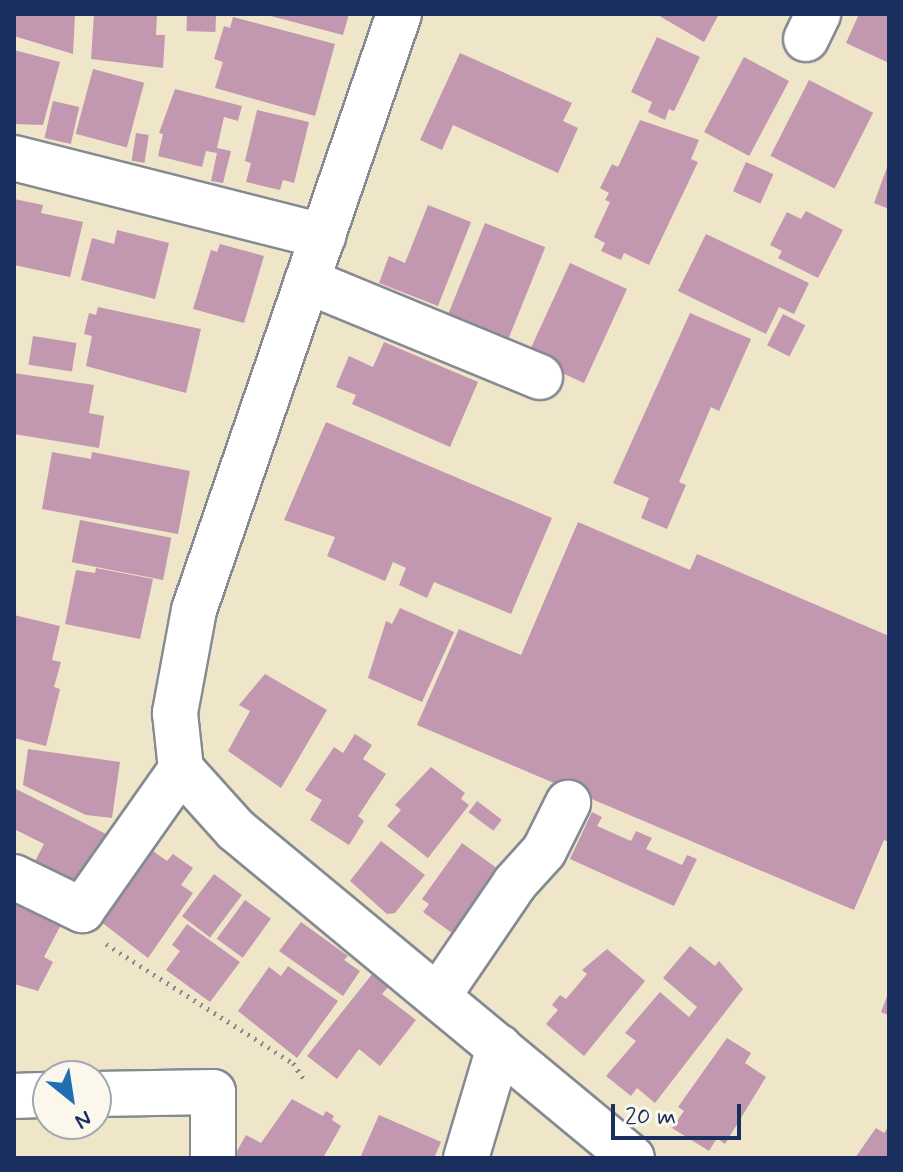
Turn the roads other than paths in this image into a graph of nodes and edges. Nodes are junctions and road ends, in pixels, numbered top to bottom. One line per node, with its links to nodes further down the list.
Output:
1 (399, 14): 3 (street)
2 (14, 158): 3 (street)
3 (323, 236): 4 (street)
4 (307, 281): 5 (street); 6 (street)
5 (540, 377)
6 (181, 769): 8 (street); 9 (street)
7 (568, 803): 9 (street)
8 (14, 877)
9 (438, 996): 10 (street)
10 (499, 1047): 13 (street); 14 (street)
11 (112, 1094): 12 (street)
12 (213, 1158)
13 (466, 1158)
14 (632, 1158)

